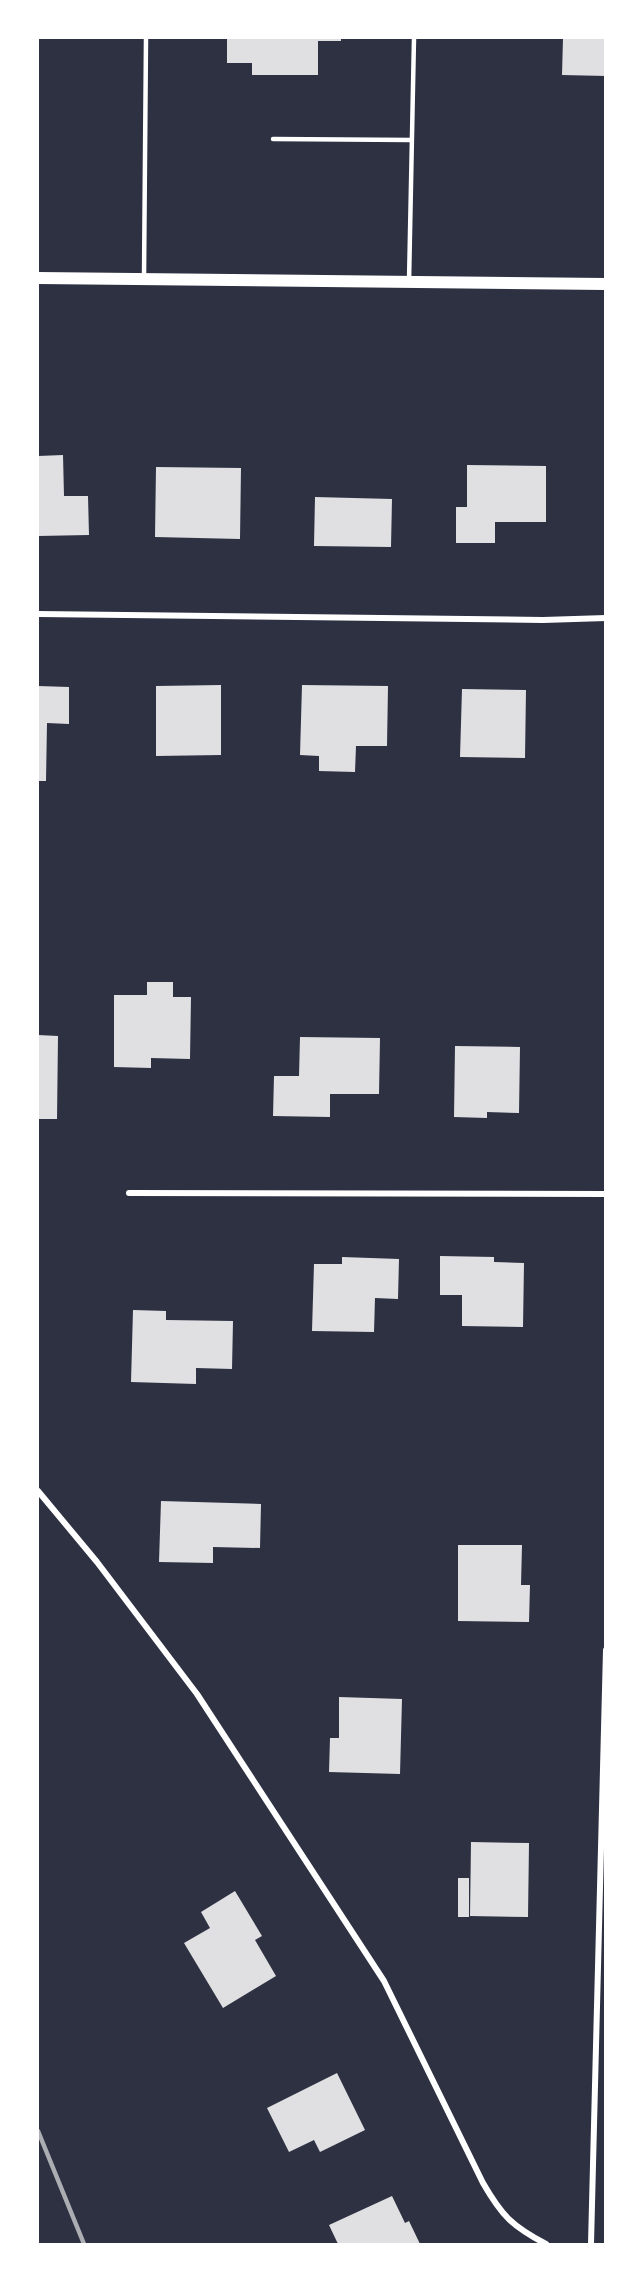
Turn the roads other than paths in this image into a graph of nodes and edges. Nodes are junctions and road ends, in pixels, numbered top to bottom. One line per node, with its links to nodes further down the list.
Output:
1 (146, 38): 6 (lane)
2 (414, 38): 4 (lane)
3 (273, 139): 4 (lane)
4 (412, 141): 7 (lane)
5 (38, 278): 6 (main road)
6 (144, 280): 7 (main road)
7 (410, 282): 8 (main road)
8 (606, 284)
9 (38, 614): 10 (street)
10 (606, 618)
11 (129, 1193): 12 (street)
12 (606, 1194)
13 (38, 1491): 15 (street)
14 (606, 1650): 16 (street)
15 (546, 2244)
16 (591, 2244)

